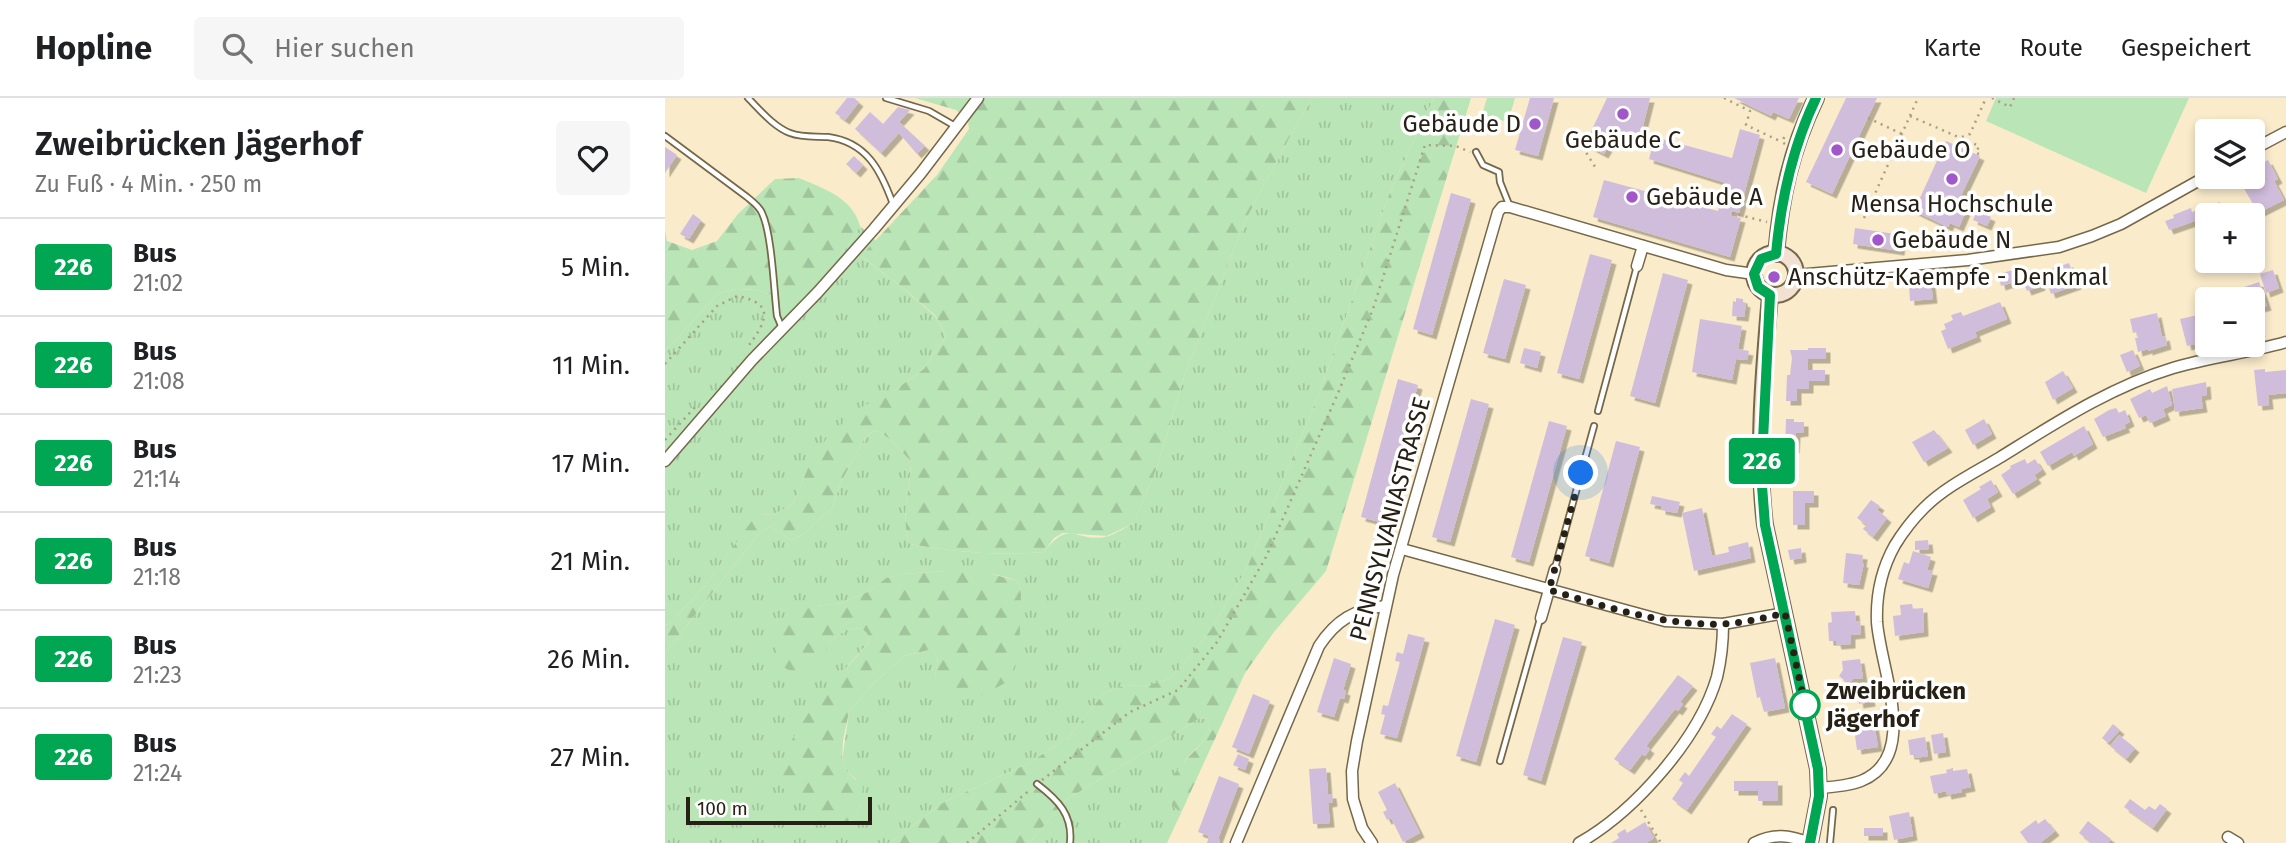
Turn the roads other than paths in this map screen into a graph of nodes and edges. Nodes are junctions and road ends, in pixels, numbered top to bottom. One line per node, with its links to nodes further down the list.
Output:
1 (748, 98): 11 (lane)
2 (886, 98): 5 (lane)
3 (978, 98): 5 (street)
4 (1816, 98): 14 (street)
5 (956, 126): 11 (street)
6 (2286, 132): 8 (street)
7 (665, 136): 19 (lane)
8 (2265, 143)
9 (1476, 152): 12 (lane)
10 (2195, 183): 17 (street)
11 (893, 205): 19 (street)
12 (1506, 207): 13 (street); 24 (street, PENNSYLVANIASTRASSE)
13 (1643, 246): 15 (street); 16 (street)
14 (1776, 254): 16 (street); 17 (street)
15 (1637, 265): 21 (lane)
16 (1754, 274): 18 (street)
17 (1796, 275): 18 (street)
18 (1770, 295): 28 (street)
19 (782, 329): 23 (street)
20 (2286, 342): 33 (street)
21 (1591, 404)
22 (1594, 426): 25 (lane)
23 (665, 461)
24 (1402, 549): 26 (street); 27 (street, PENNSYLVANIASTRASSE)
25 (1555, 569): 26 (street)
26 (1549, 590): 29 (street); 30 (street)
27 (1385, 606): 37 (street); 38 (street, PENNSYLVANIASTRASSE)
28 (1785, 613): 30 (street); 33 (street)
29 (1541, 618): 31 (lane)
30 (1723, 624): 39 (street)
31 (1500, 761)
32 (1037, 784): 36 (lane)
33 (1819, 788): 41 (street)
34 (1833, 810): 42 (lane)
35 (2228, 837): 43 (street)
36 (1070, 843)
37 (1236, 843)
38 (1373, 843)
39 (1579, 843)
40 (1754, 843): 41 (street)
41 (1810, 843)
42 (1830, 843)
43 (2238, 843)

